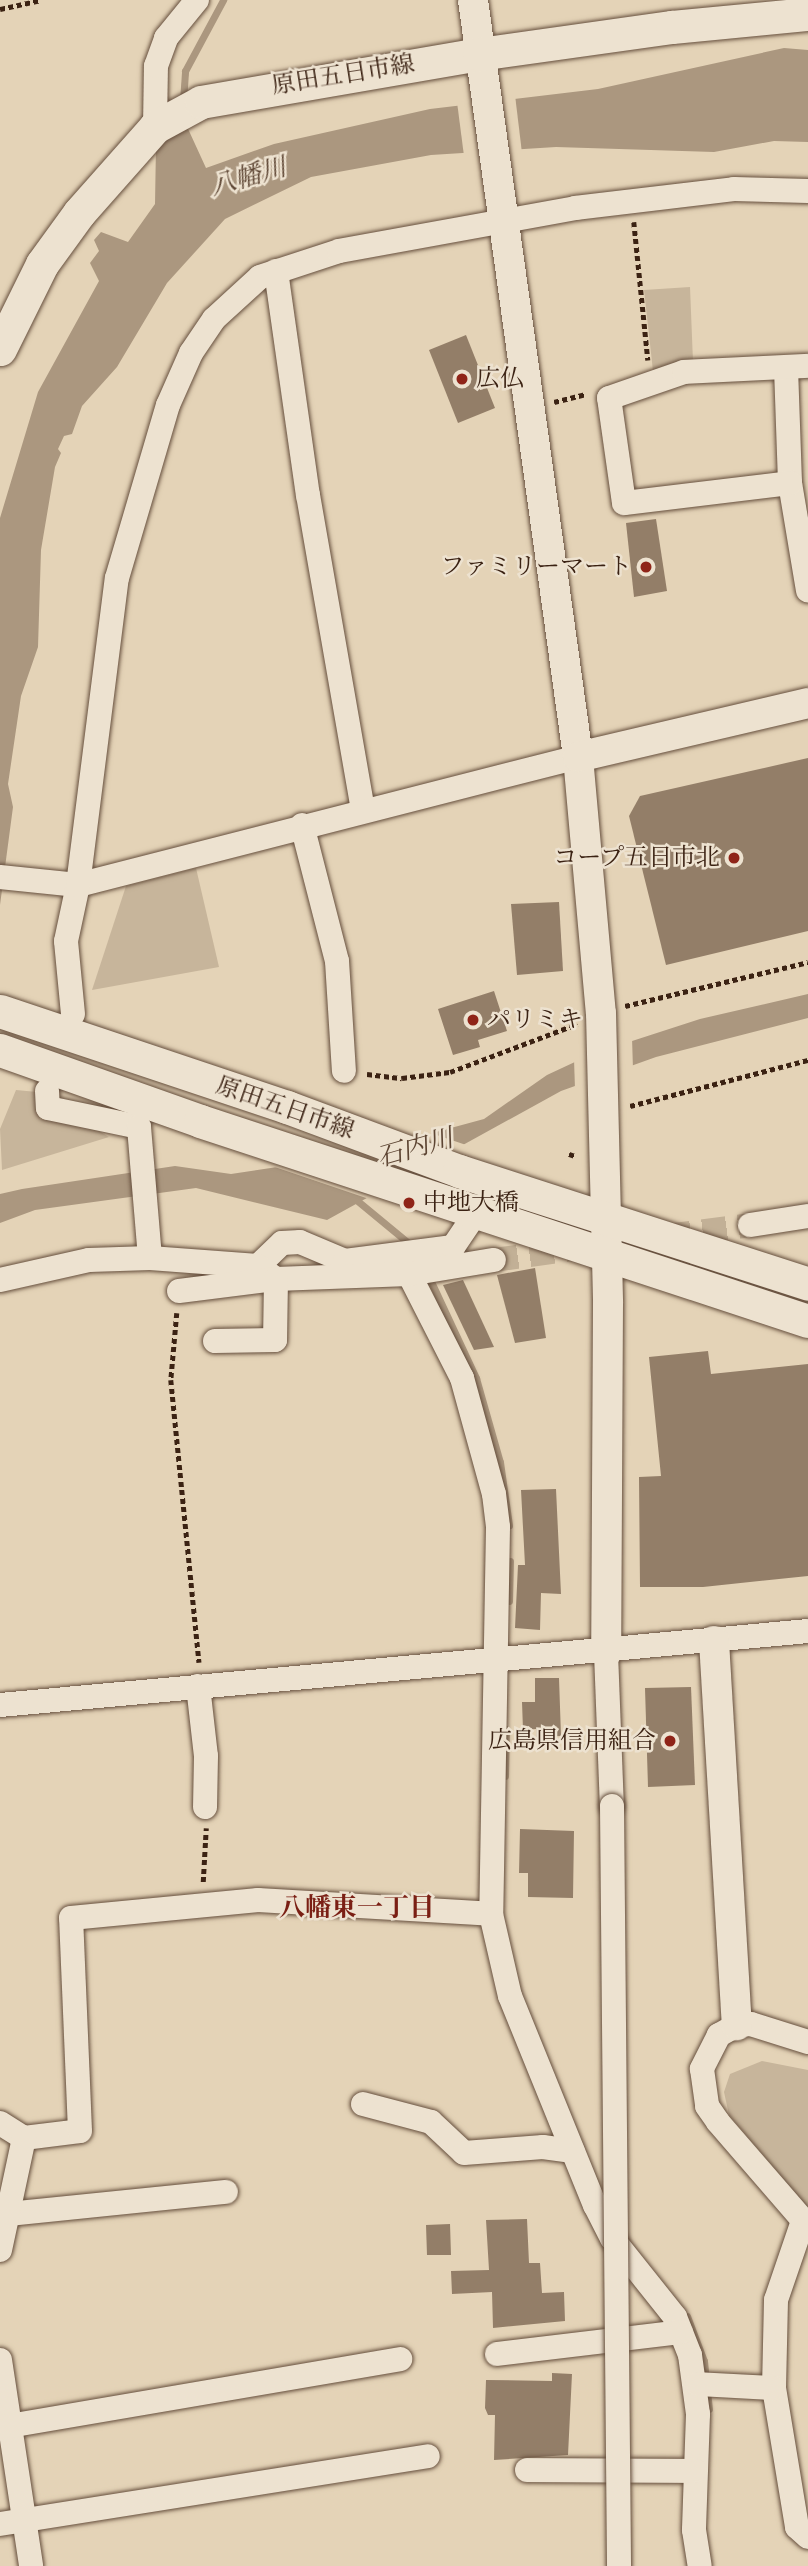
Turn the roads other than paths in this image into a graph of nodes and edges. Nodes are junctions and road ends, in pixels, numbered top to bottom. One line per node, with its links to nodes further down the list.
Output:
1 (197, 0): 5 (street)
2 (474, 0): 4 (street)
3 (808, 15): 4 (main road, 原田五日市線)
4 (479, 54): 5 (main road, 原田五日市線); 7 (street)
5 (161, 123): 9 (main road, 原田五日市線)
6 (808, 191): 7 (street)
7 (501, 207): 8 (street); 14 (street)
8 (276, 271): 15 (street); 18 (street)
9 (0, 349)
10 (797, 367): 11 (street); 11 (street)
11 (790, 484): 12 (street)
12 (808, 590)
13 (808, 703): 14 (street)
14 (578, 757): 15 (street); 26 (street)
15 (363, 809): 16 (street)
16 (302, 825): 18 (street); 22 (street)
17 (0, 877): 18 (street)
18 (78, 885): 20 (street)
19 (0, 1011): 26 (main road, 原田五日市線)
20 (74, 1014)
21 (11, 1054): 24 (main road, 原田五日市線)
22 (344, 1071)
23 (47, 1091): 28 (street)
24 (475, 1213): 29 (main road, 原田五日市線); 31 (street)
25 (808, 1216): 27 (street)
26 (606, 1218): 29 (street); 34 (main road, 原田五日市線)
27 (750, 1225)
28 (149, 1248): 32 (street); 33 (street)
29 (607, 1254): 36 (main road, 原田五日市線); 40 (street)
30 (494, 1260): 31 (street)
31 (418, 1263): 32 (street); 32 (street); 41 (street)
32 (267, 1272): 35 (street); 37 (street)
33 (0, 1280)
34 (808, 1284)
35 (178, 1291)
36 (808, 1321)
37 (215, 1341)
38 (808, 1631): 39 (street)
39 (714, 1641): 40 (street); 46 (street)
40 (606, 1653): 41 (street); 69 (street, bridge)
41 (503, 1657): 42 (street); 45 (street)
42 (199, 1680): 43 (street); 44 (street)
43 (0, 1705)
44 (205, 1807)
45 (491, 1914): 50 (street); 51 (street)
46 (737, 2025): 47 (street); 54 (street)
47 (808, 2042)
48 (363, 2104): 51 (street)
49 (0, 2123): 50 (street)
50 (24, 2138): 53 (street)
51 (573, 2151): 56 (street)
52 (226, 2192): 53 (street)
53 (8, 2214): 55 (street)
54 (806, 2224): 61 (street)
55 (0, 2250)
56 (681, 2332): 57 (street); 60 (street)
57 (497, 2354)
58 (400, 2359): 62 (street)
59 (0, 2360): 62 (street)
60 (706, 2385): 61 (street); 65 (street)
61 (774, 2388): 67 (street)
62 (9, 2426): 66 (street)
63 (428, 2456): 66 (street)
64 (527, 2470): 65 (street)
65 (694, 2471): 70 (street)
66 (12, 2522): 68 (street)
67 (808, 2537)
68 (31, 2566)
69 (619, 2566)
70 (700, 2566)

